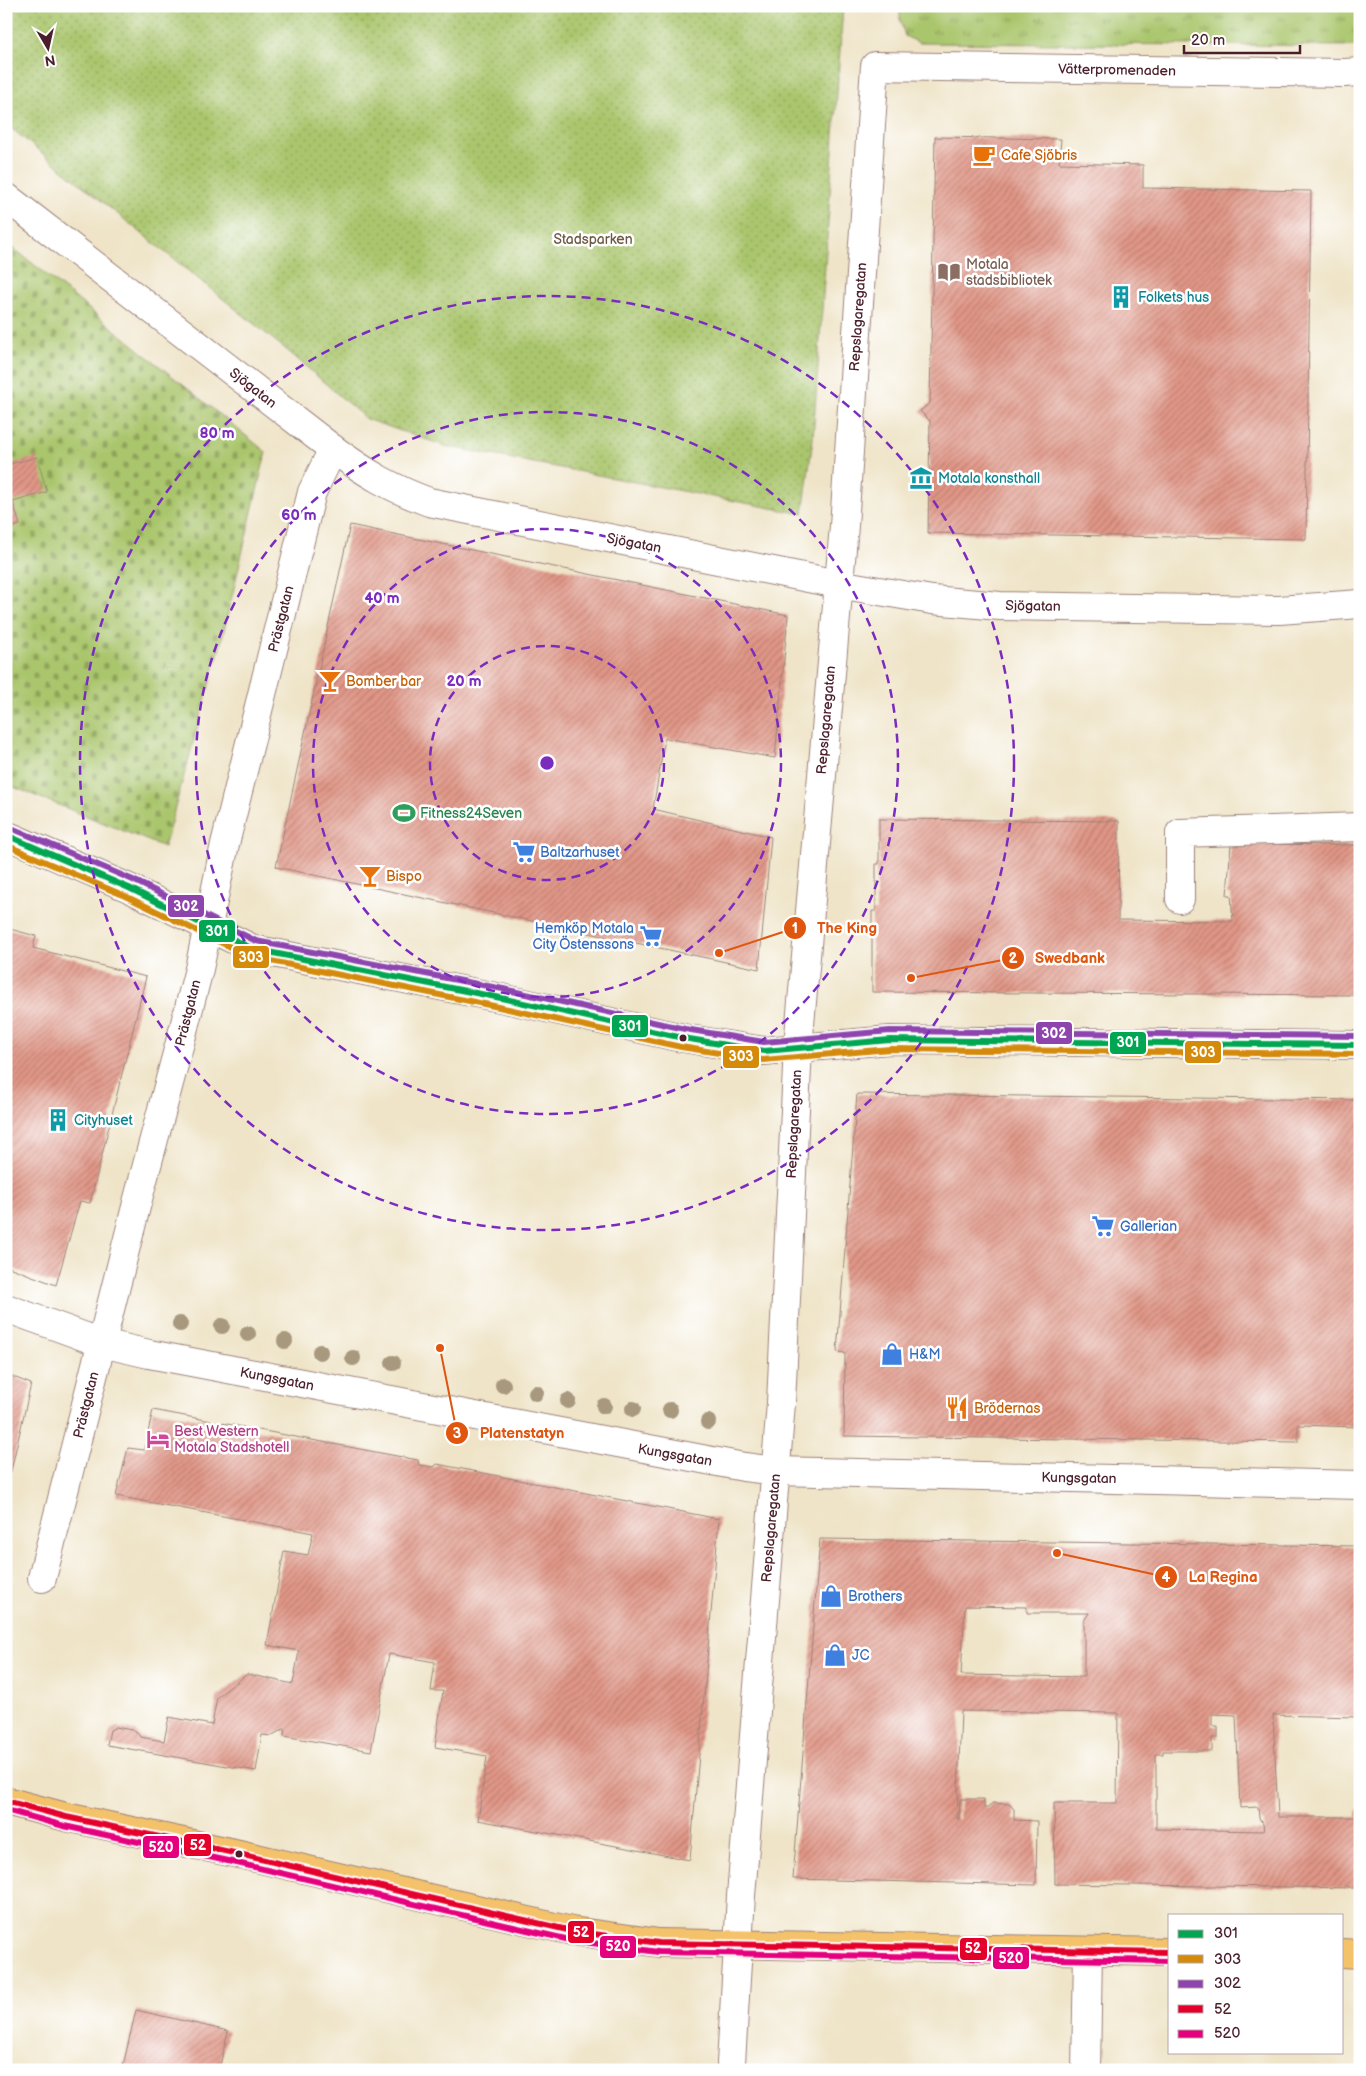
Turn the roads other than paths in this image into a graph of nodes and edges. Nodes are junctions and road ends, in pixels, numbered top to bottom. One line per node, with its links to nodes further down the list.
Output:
1 (875, 66): 2 (street, Vätterpromenaden); 5 (street, Repslagaregatan)
2 (1360, 72)
3 (6, 197): 4 (street, Sjögatan)
4 (333, 449): 5 (street, Sjögatan); 10 (street, Prästgatan)
5 (838, 584): 6 (street, Sjögatan); 12 (street, Repslagaregatan)
6 (1360, 604)
7 (1360, 827): 9 (street)
8 (6, 835): 10 (street)
9 (1180, 899)
10 (208, 925): 12 (street); 14 (street, Prästgatan)
11 (1360, 1045): 12 (street)
12 (798, 1047): 15 (street, Repslagaregatan)
13 (6, 1308): 14 (street, Kungsgatan)
14 (102, 1344): 15 (street, Kungsgatan); 17 (street, Prästgatan)
15 (776, 1471): 16 (street, Kungsgatan); 19 (street, Repslagaregatan)
16 (1360, 1485)
17 (42, 1578)
18 (6, 1801): 19 (main road)
19 (738, 1945): 20 (main road); 24 (street, Repslagaregatan)
20 (1088, 1951): 21 (main road); 25 (street)
21 (1168, 1952)
22 (1344, 1954): 23 (main road)
23 (1360, 1954)
24 (731, 2063)
25 (1086, 2070)

